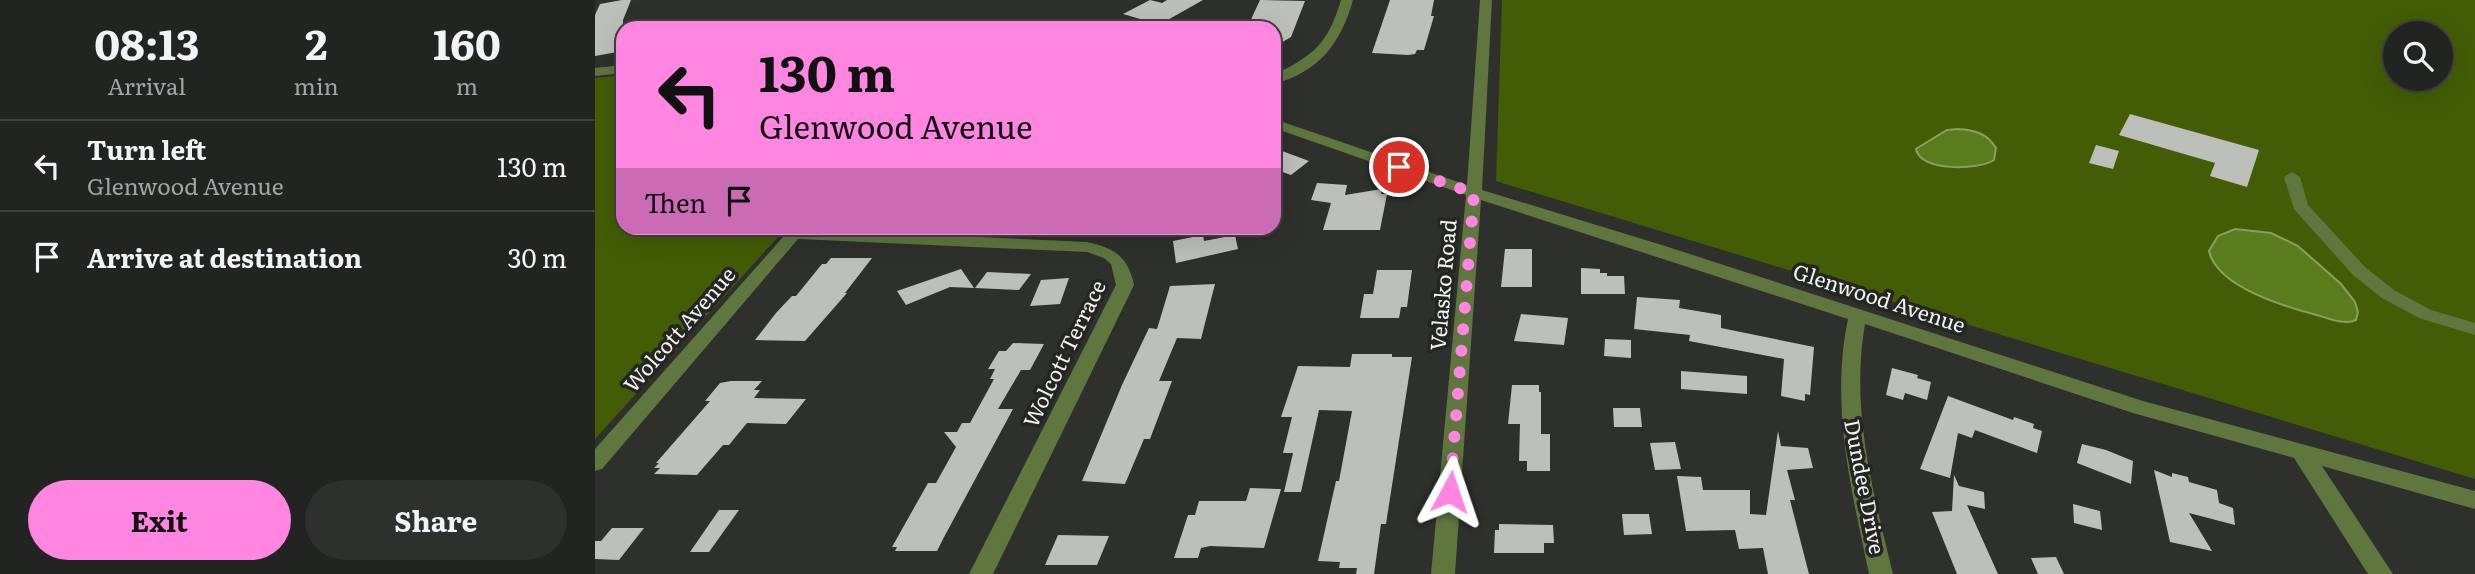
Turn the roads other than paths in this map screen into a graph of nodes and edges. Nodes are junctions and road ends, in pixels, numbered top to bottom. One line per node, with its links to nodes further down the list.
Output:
1 (1347, 0): 5 (street)
2 (1486, 0): 8 (street, Velasko Road)
3 (616, 70): 4 (street)
4 (595, 72)
5 (1281, 76)
6 (1281, 125): 8 (street, Glenwood Avenue)
7 (2292, 177): 12 (street)
8 (1474, 193): 11 (street, Glenwood Avenue); 17 (street, Velasko Road)
9 (793, 235): 14 (street, Wolcott Avenue)
10 (869, 235): 16 (street, Wolcott Terrace)
11 (1858, 316): 13 (street, Glenwood Avenue); 18 (street, Dundee Drive)
12 (2475, 329)
13 (2302, 453): 15 (street, Glenwood Avenue); 19 (street)
14 (595, 463)
15 (2475, 500)
16 (981, 574)
17 (1443, 574)
18 (1881, 574)
19 (2381, 574)

